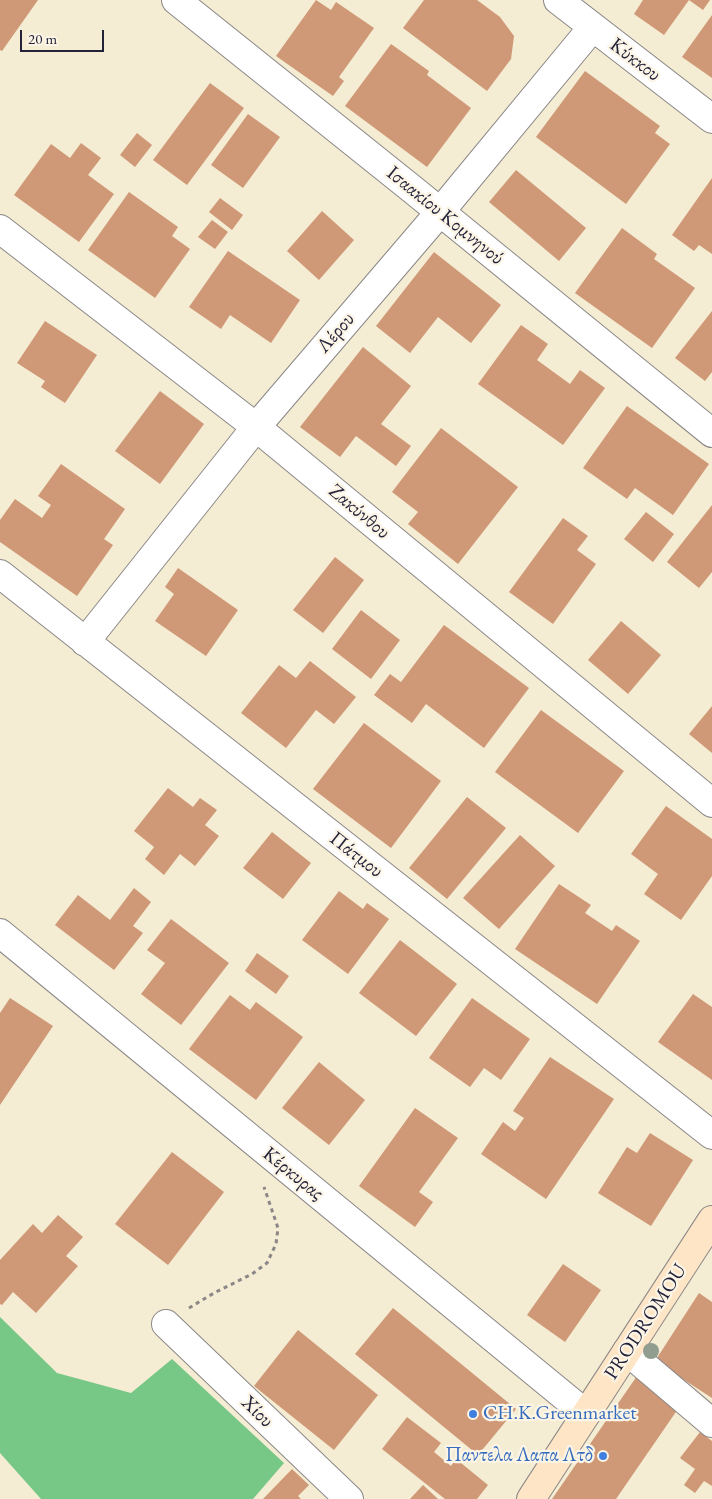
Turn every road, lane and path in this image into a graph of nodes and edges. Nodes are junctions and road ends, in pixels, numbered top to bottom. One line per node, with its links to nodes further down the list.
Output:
1 (176, 0): 5 (street, Ισαακίου Κομνηνού)
2 (558, 0): 3 (street, Κύκκου)
3 (592, 28): 4 (street, Κύκκου); 5 (street, Λέρου)
4 (712, 119)
5 (440, 212): 7 (street, Λέρου); 8 (street, Ισαακίου Κομνηνού)
6 (0, 229): 7 (street, Ζακύνθου)
7 (256, 427): 10 (street, Λέρου); 11 (street, Ζακύνθου)
8 (712, 433)
9 (0, 574): 10 (street, Πάτμου)
10 (85, 642): 13 (street, Πάτμου)
11 (712, 804)
12 (0, 933): 14 (street, Κέρκυρας)
13 (712, 1135)
14 (268, 1153): 16 (path); 18 (street, Κέρκυρας)
15 (712, 1220): 17 (main road, PRODROMOU)
16 (166, 1324): 20 (street, Χίου)
17 (627, 1351): 18 (main road, PRODROMOU); 19 (street)
18 (586, 1414): 21 (main road, PRODROMOU)
19 (712, 1423)
20 (349, 1499)
21 (531, 1499)

